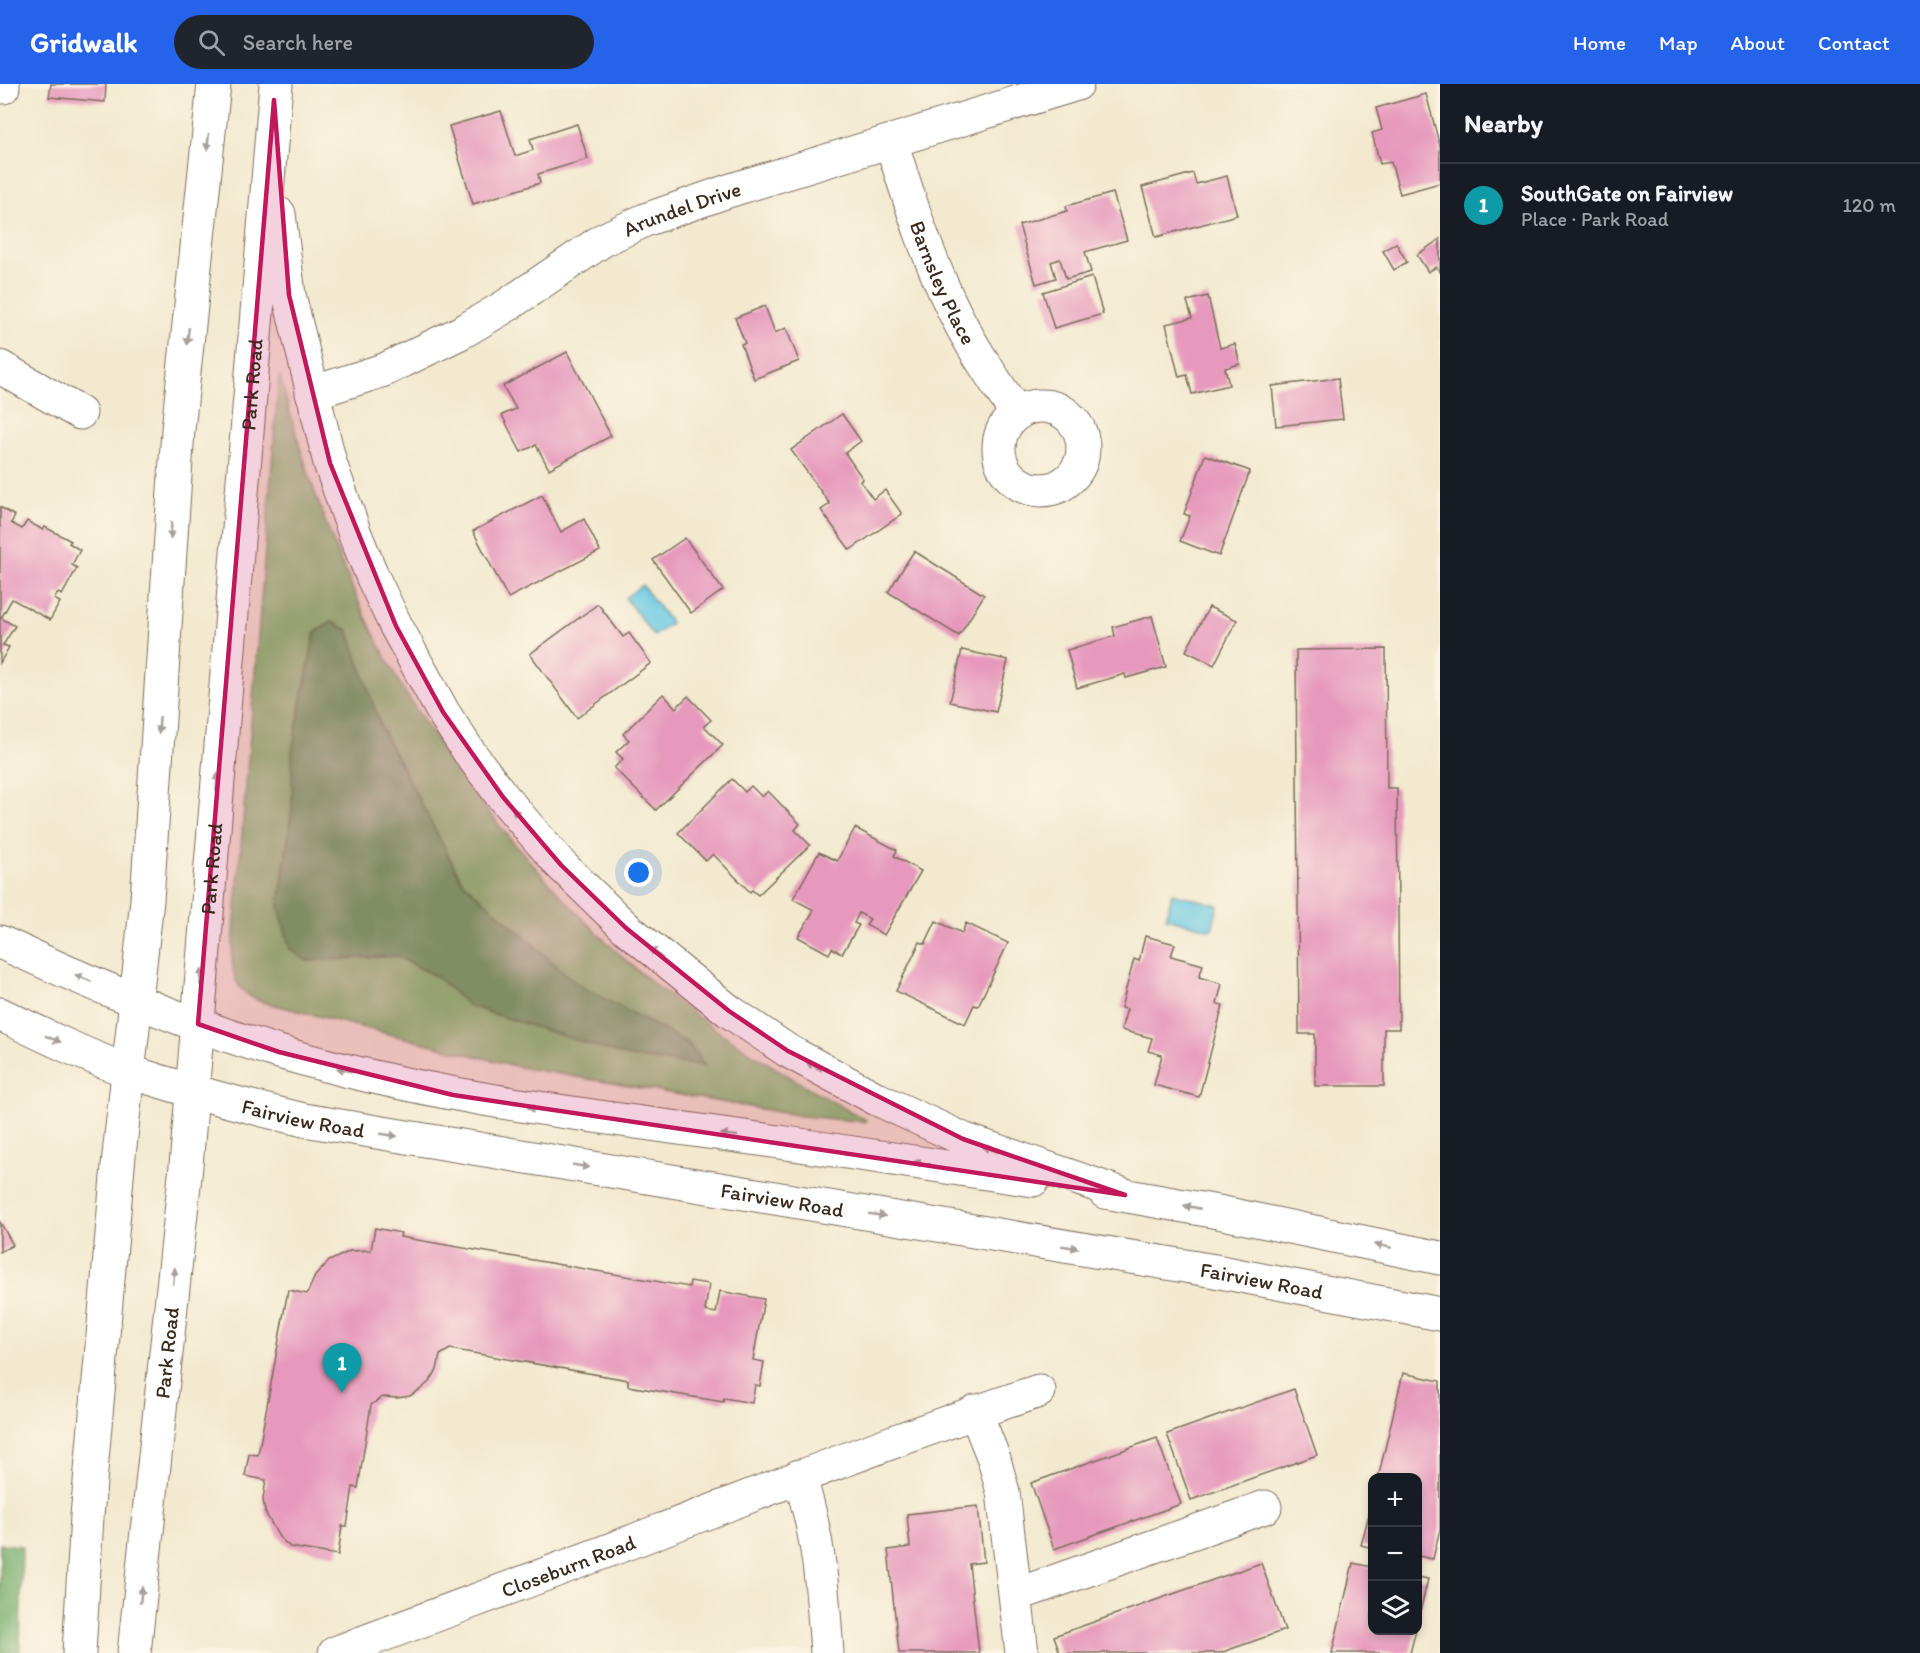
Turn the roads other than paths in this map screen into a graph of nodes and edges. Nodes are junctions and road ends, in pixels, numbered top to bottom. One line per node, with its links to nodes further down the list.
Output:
1 (214, 84): 10 (main road, one-way to 10)
2 (1077, 84): 4 (main road, Arundel Drive)
3 (275, 92): 6 (main road); 12 (main road, Park Road, one-way to 3)
4 (891, 142): 6 (main road, Arundel Drive); 8 (main road, Barnsley Place)
5 (0, 367): 7 (main road)
6 (312, 393): 15 (main road, one-way to 6)
7 (80, 413)
8 (1017, 414)
9 (0, 942): 10 (main road, one-way to 9)
10 (137, 1000): 12 (main road); 13 (main road)
11 (0, 1014): 13 (main road, Fairview Road, one-way to 13)
12 (198, 1024): 14 (main road, Park Road); 15 (main road, one-way to 12)
13 (128, 1071): 14 (main road, Fairview Road); 23 (main road)
14 (192, 1091): 17 (main road, Fairview Road, one-way to 17); 24 (main road, Park Road, one-way to 14)
15 (1125, 1195): 16 (main road, one-way to 15)
16 (1440, 1258)
17 (1440, 1314)
18 (1039, 1391): 19 (main road, Closeburn Road)
19 (975, 1411): 20 (main road, Closeburn Road); 22 (main road)
20 (799, 1476): 25 (main road, Closeburn Road); 26 (main road)
21 (1265, 1507): 22 (main road)
22 (1016, 1595): 27 (main road)
23 (79, 1653)
24 (134, 1653)
25 (335, 1653)
26 (827, 1653)
27 (1022, 1653)

